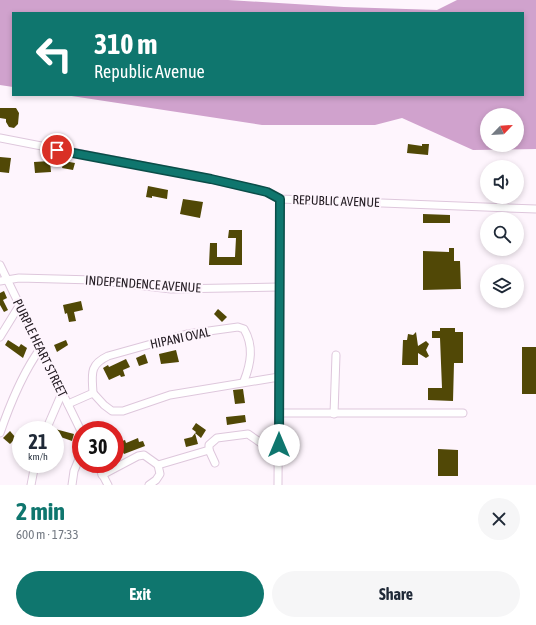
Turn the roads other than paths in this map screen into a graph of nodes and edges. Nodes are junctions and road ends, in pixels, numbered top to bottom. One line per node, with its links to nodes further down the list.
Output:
1 (0, 138): 2 (street, REPUBLIC AVENUE)
2 (280, 199): 3 (street, REPUBLIC AVENUE); 6 (street)
3 (536, 209)
4 (0, 265): 5 (street, PURPLE HEART STREET)
5 (3, 280): 6 (street, INDEPENDENCE AVENUE); 7 (street, PURPLE HEART STREET)
6 (279, 287): 11 (street)
7 (19, 306): 8 (street); 9 (street, PURPLE HEART STREET)
8 (0, 337)
9 (40, 349): 13 (street, PURPLE HEART STREET); 21 (street)
10 (336, 355): 18 (street)
11 (279, 377): 12 (street); 16 (street)
12 (244, 381): 14 (street); 14 (street, HIPANI OVAL)
13 (62, 393): 15 (street, PURPLE HEART STREET); 19 (street)
14 (93, 393): 15 (street)
15 (68, 404): 20 (street, PURPLE HEART STREET)
16 (279, 413): 18 (street); 22 (street)
17 (463, 413): 18 (street)
18 (334, 414)
19 (50, 421)
20 (76, 421)
21 (0, 433)
22 (279, 445): 23 (street); 33 (street)
23 (209, 450): 24 (street); 25 (street)
24 (215, 463)
25 (158, 465): 28 (street); 32 (street)
26 (33, 473): 29 (street)
27 (74, 473): 30 (street)
28 (102, 474): 31 (street)
29 (31, 485)
30 (72, 485)
31 (108, 485)
32 (149, 485)
33 (278, 485)

